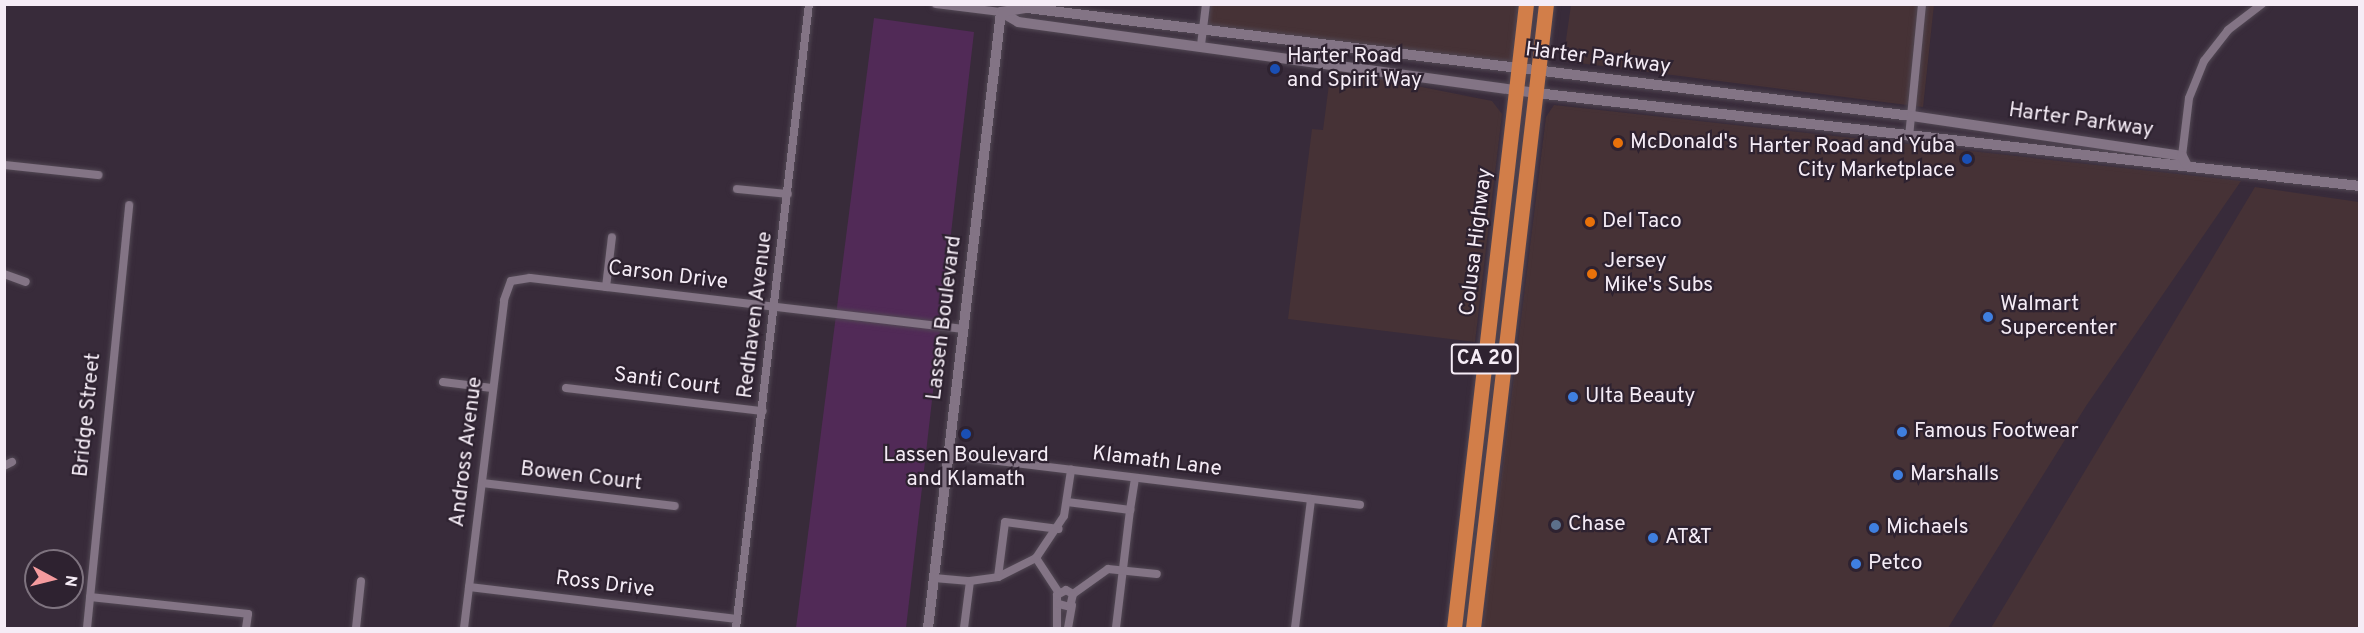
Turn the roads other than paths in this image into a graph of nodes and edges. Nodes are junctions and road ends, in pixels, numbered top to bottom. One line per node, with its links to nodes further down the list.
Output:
1 (809, 4): 22 (street, Redhaven Avenue)
2 (936, 4): 8 (street, Harter Parkway)
3 (1206, 4): 9 (street)
4 (1526, 4): 11 (highway, Colusa Highway / CA 20)
5 (1546, 4): 12 (highway, CA 20)
6 (1923, 4): 15 (street)
7 (2262, 4): 17 (street)
8 (1001, 12): 9 (street, Harter Parkway); 10 (street, Harter Parkway); 30 (street, Lassen Boulevard)
9 (1203, 30): 10 (street); 11 (street, Harter Parkway)
10 (1201, 45): 13 (street, Harter Parkway)
11 (1518, 69): 12 (street, Harter Parkway); 13 (highway, Colusa Highway / CA 20)
12 (1538, 72): 14 (highway, Colusa Highway / CA 20); 15 (street, Harter Parkway)
13 (1516, 90): 14 (street, Harter Parkway); 70 (highway, Colusa Highway / CA 20)
14 (1536, 93): 16 (street, Harter Parkway); 71 (highway, Colusa Highway / CA 20)
15 (1912, 116): 16 (street); 17 (street, Harter Parkway)
16 (1909, 137): 17 (street, Harter Parkway)
17 (2184, 160): 20 (street, Harter Parkway)
18 (4, 165): 19 (street)
19 (98, 175)
20 (2360, 186)
21 (737, 189): 22 (street)
22 (788, 194): 29 (street, Redhaven Avenue)
23 (129, 205): 55 (street, Bridge Street)
24 (612, 237): 28 (street)
25 (4, 274): 27 (street)
26 (511, 280): 28 (street, Carson Drive); 32 (street, Andross Avenue)
27 (26, 282)
28 (606, 287): 29 (street, Carson Drive)
29 (775, 307): 30 (street, Carson Drive); 34 (street, Redhaven Avenue)
30 (964, 329): 35 (street, Lassen Boulevard)
31 (443, 382): 32 (street)
32 (492, 388): 38 (street, Andross Avenue)
33 (566, 388): 34 (street, Santi Court)
34 (763, 411): 58 (street, Redhaven Avenue)
35 (949, 455): 36 (street, Klamath Lane); 49 (street, Lassen Boulevard)
36 (1071, 470): 37 (street, Klamath Lane); 40 (street)
37 (1135, 478): 39 (street, Klamath Lane); 43 (street)
38 (482, 483): 42 (street, Bowen Court); 52 (street, Andross Avenue)
39 (1311, 500): 41 (street, Klamath Lane); 69 (street)
40 (1067, 502): 43 (street); 44 (street)
41 (1360, 505)
42 (675, 506)
43 (1130, 510): 46 (street)
44 (1059, 529): 45 (street); 48 (street)
45 (1036, 558): 48 (street); 53 (street)
46 (1123, 570): 47 (street); 54 (street); 68 (street)
47 (1157, 574)
48 (998, 577): 50 (street)
49 (934, 578): 50 (street); 64 (street, Lassen Boulevard)
50 (970, 581): 65 (street)
51 (361, 582): 61 (street)
52 (469, 587): 58 (street, Ross Drive); 62 (street, Andross Avenue)
53 (1059, 593): 54 (street); 56 (street)
54 (1073, 594): 57 (street)
55 (90, 597): 59 (street, Bridge Street); 60 (street)
56 (1059, 604): 57 (street); 66 (street)
57 (1072, 605): 67 (street)
58 (737, 619): 63 (street, Redhaven Avenue)
59 (87, 628)
60 (246, 628)
61 (356, 628)
62 (464, 628)
63 (736, 628)
64 (928, 628)
65 (964, 628)
66 (1057, 628)
67 (1068, 628)
68 (1116, 628)
69 (1295, 628)
70 (1454, 628)
71 (1473, 628)

